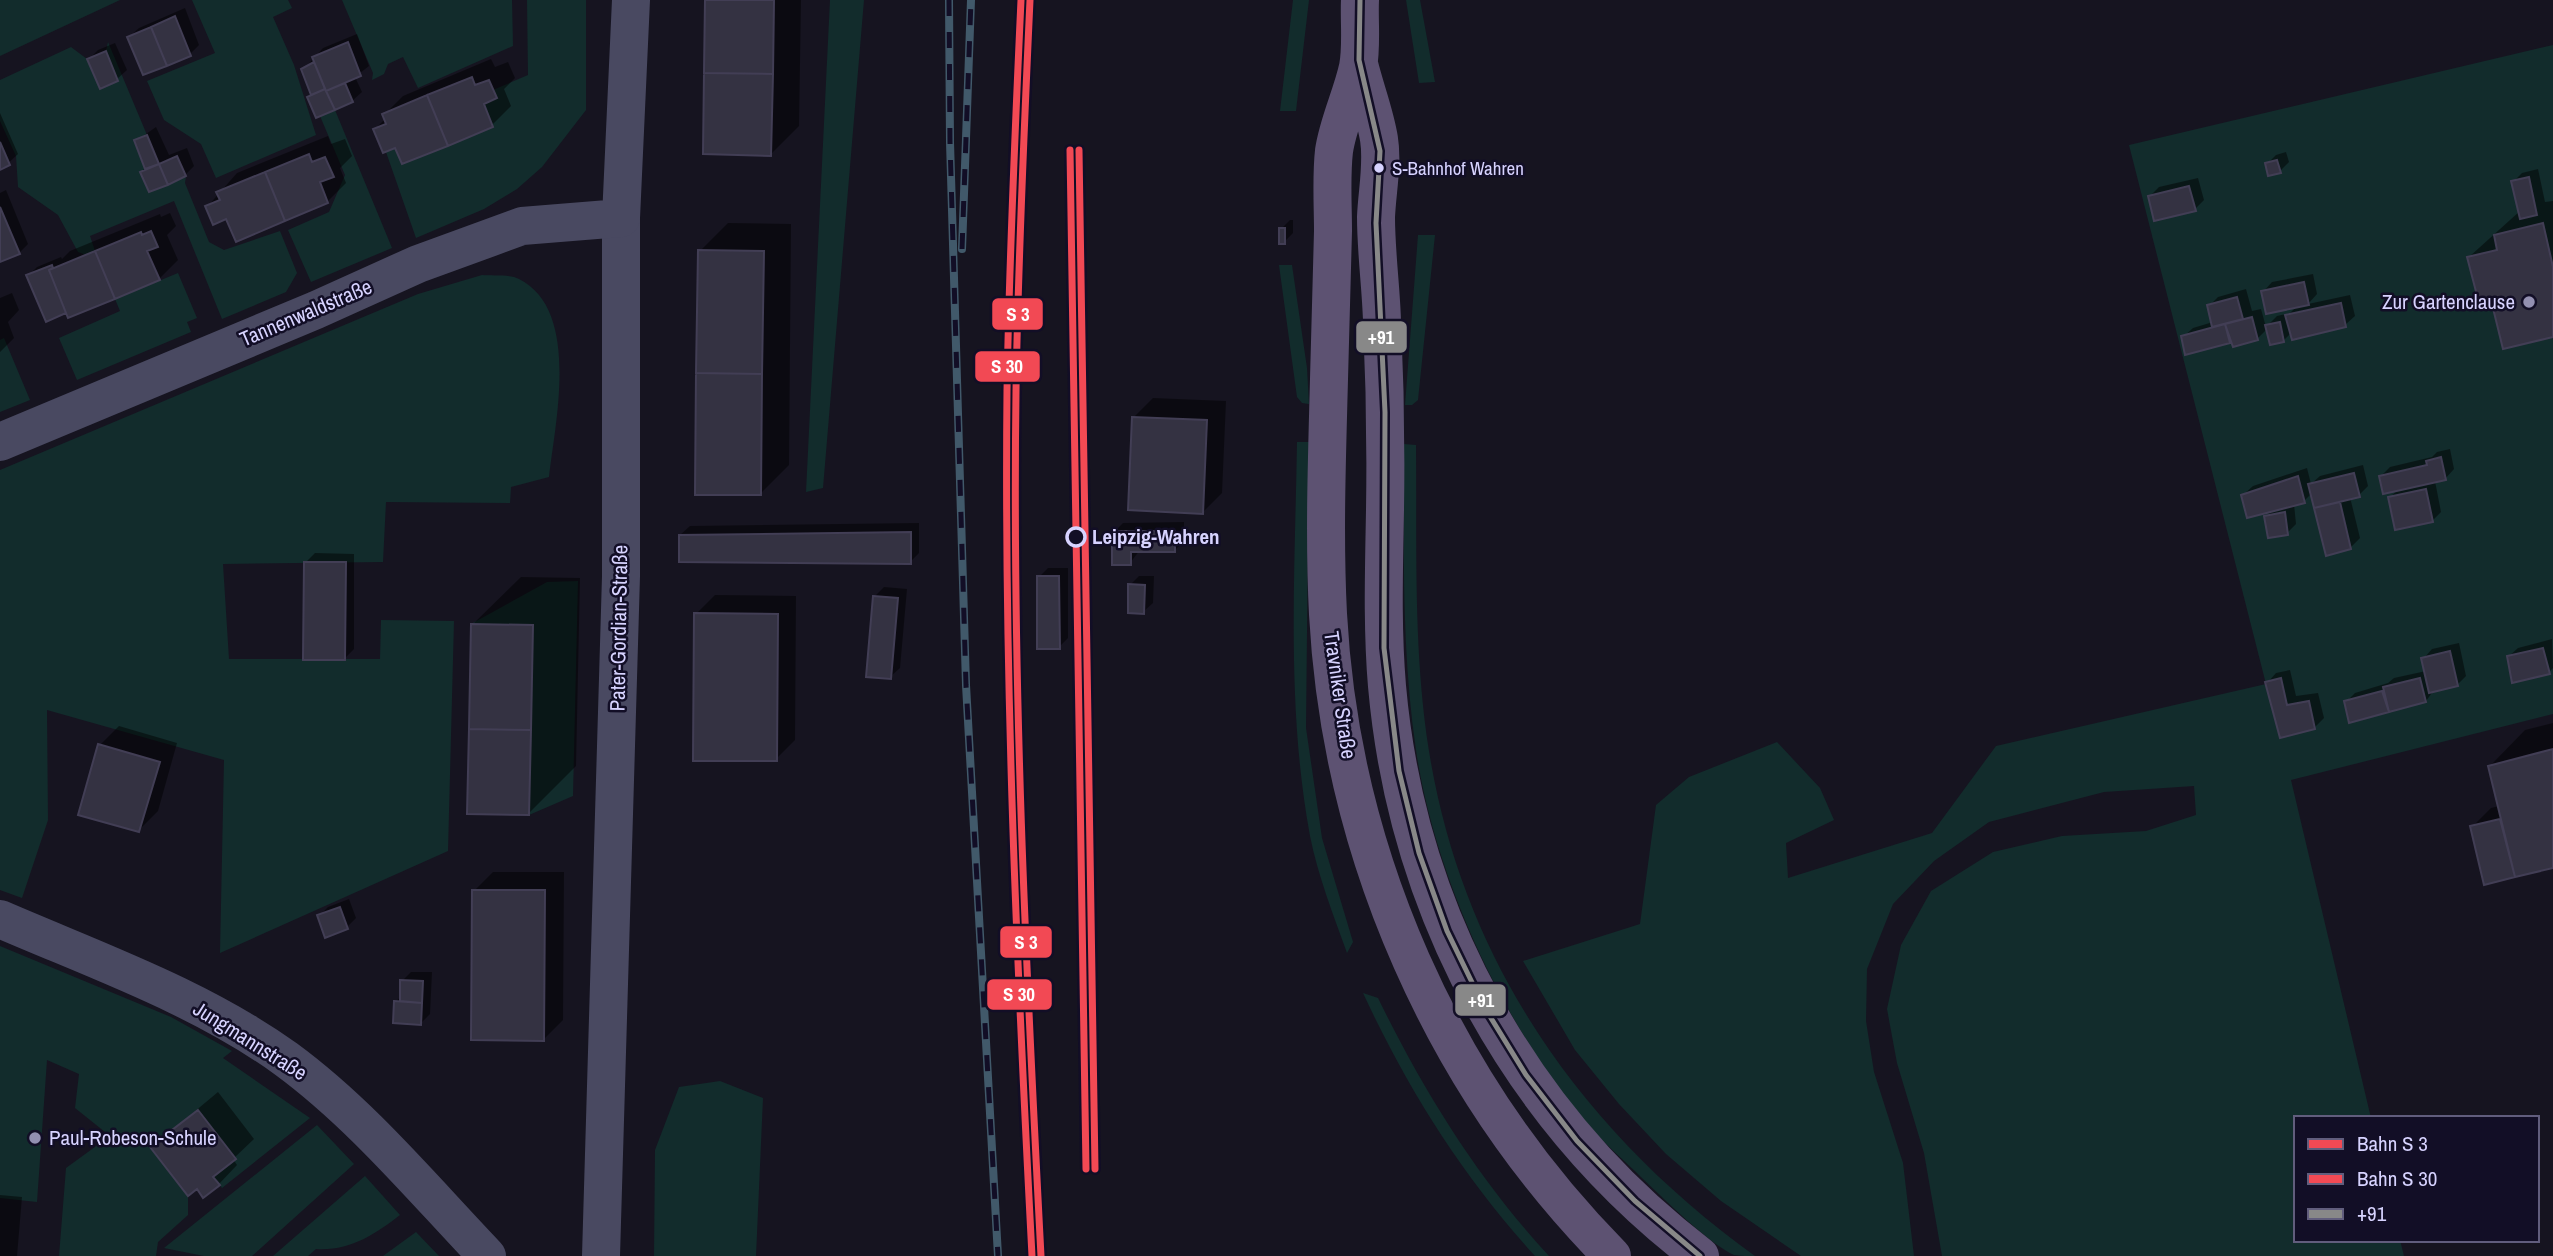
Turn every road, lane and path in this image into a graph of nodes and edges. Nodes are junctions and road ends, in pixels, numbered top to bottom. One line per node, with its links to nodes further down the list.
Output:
1 (631, 0): 4 (street, Pater-Gordian-Straße)
2 (1360, 0): 3 (main road, Travniker Straße)
3 (1359, 64): 9 (main road, Travniker Straße); 10 (main road, Travniker Straße)
4 (621, 218): 5 (street, Tannenwaldstraße); 8 (street, Pater-Gordian-Straße)
5 (0, 442)
6 (0, 919): 7 (street, Jungmannstraße)
7 (487, 1256)
8 (601, 1256)
9 (1612, 1256)
10 (1700, 1256)

